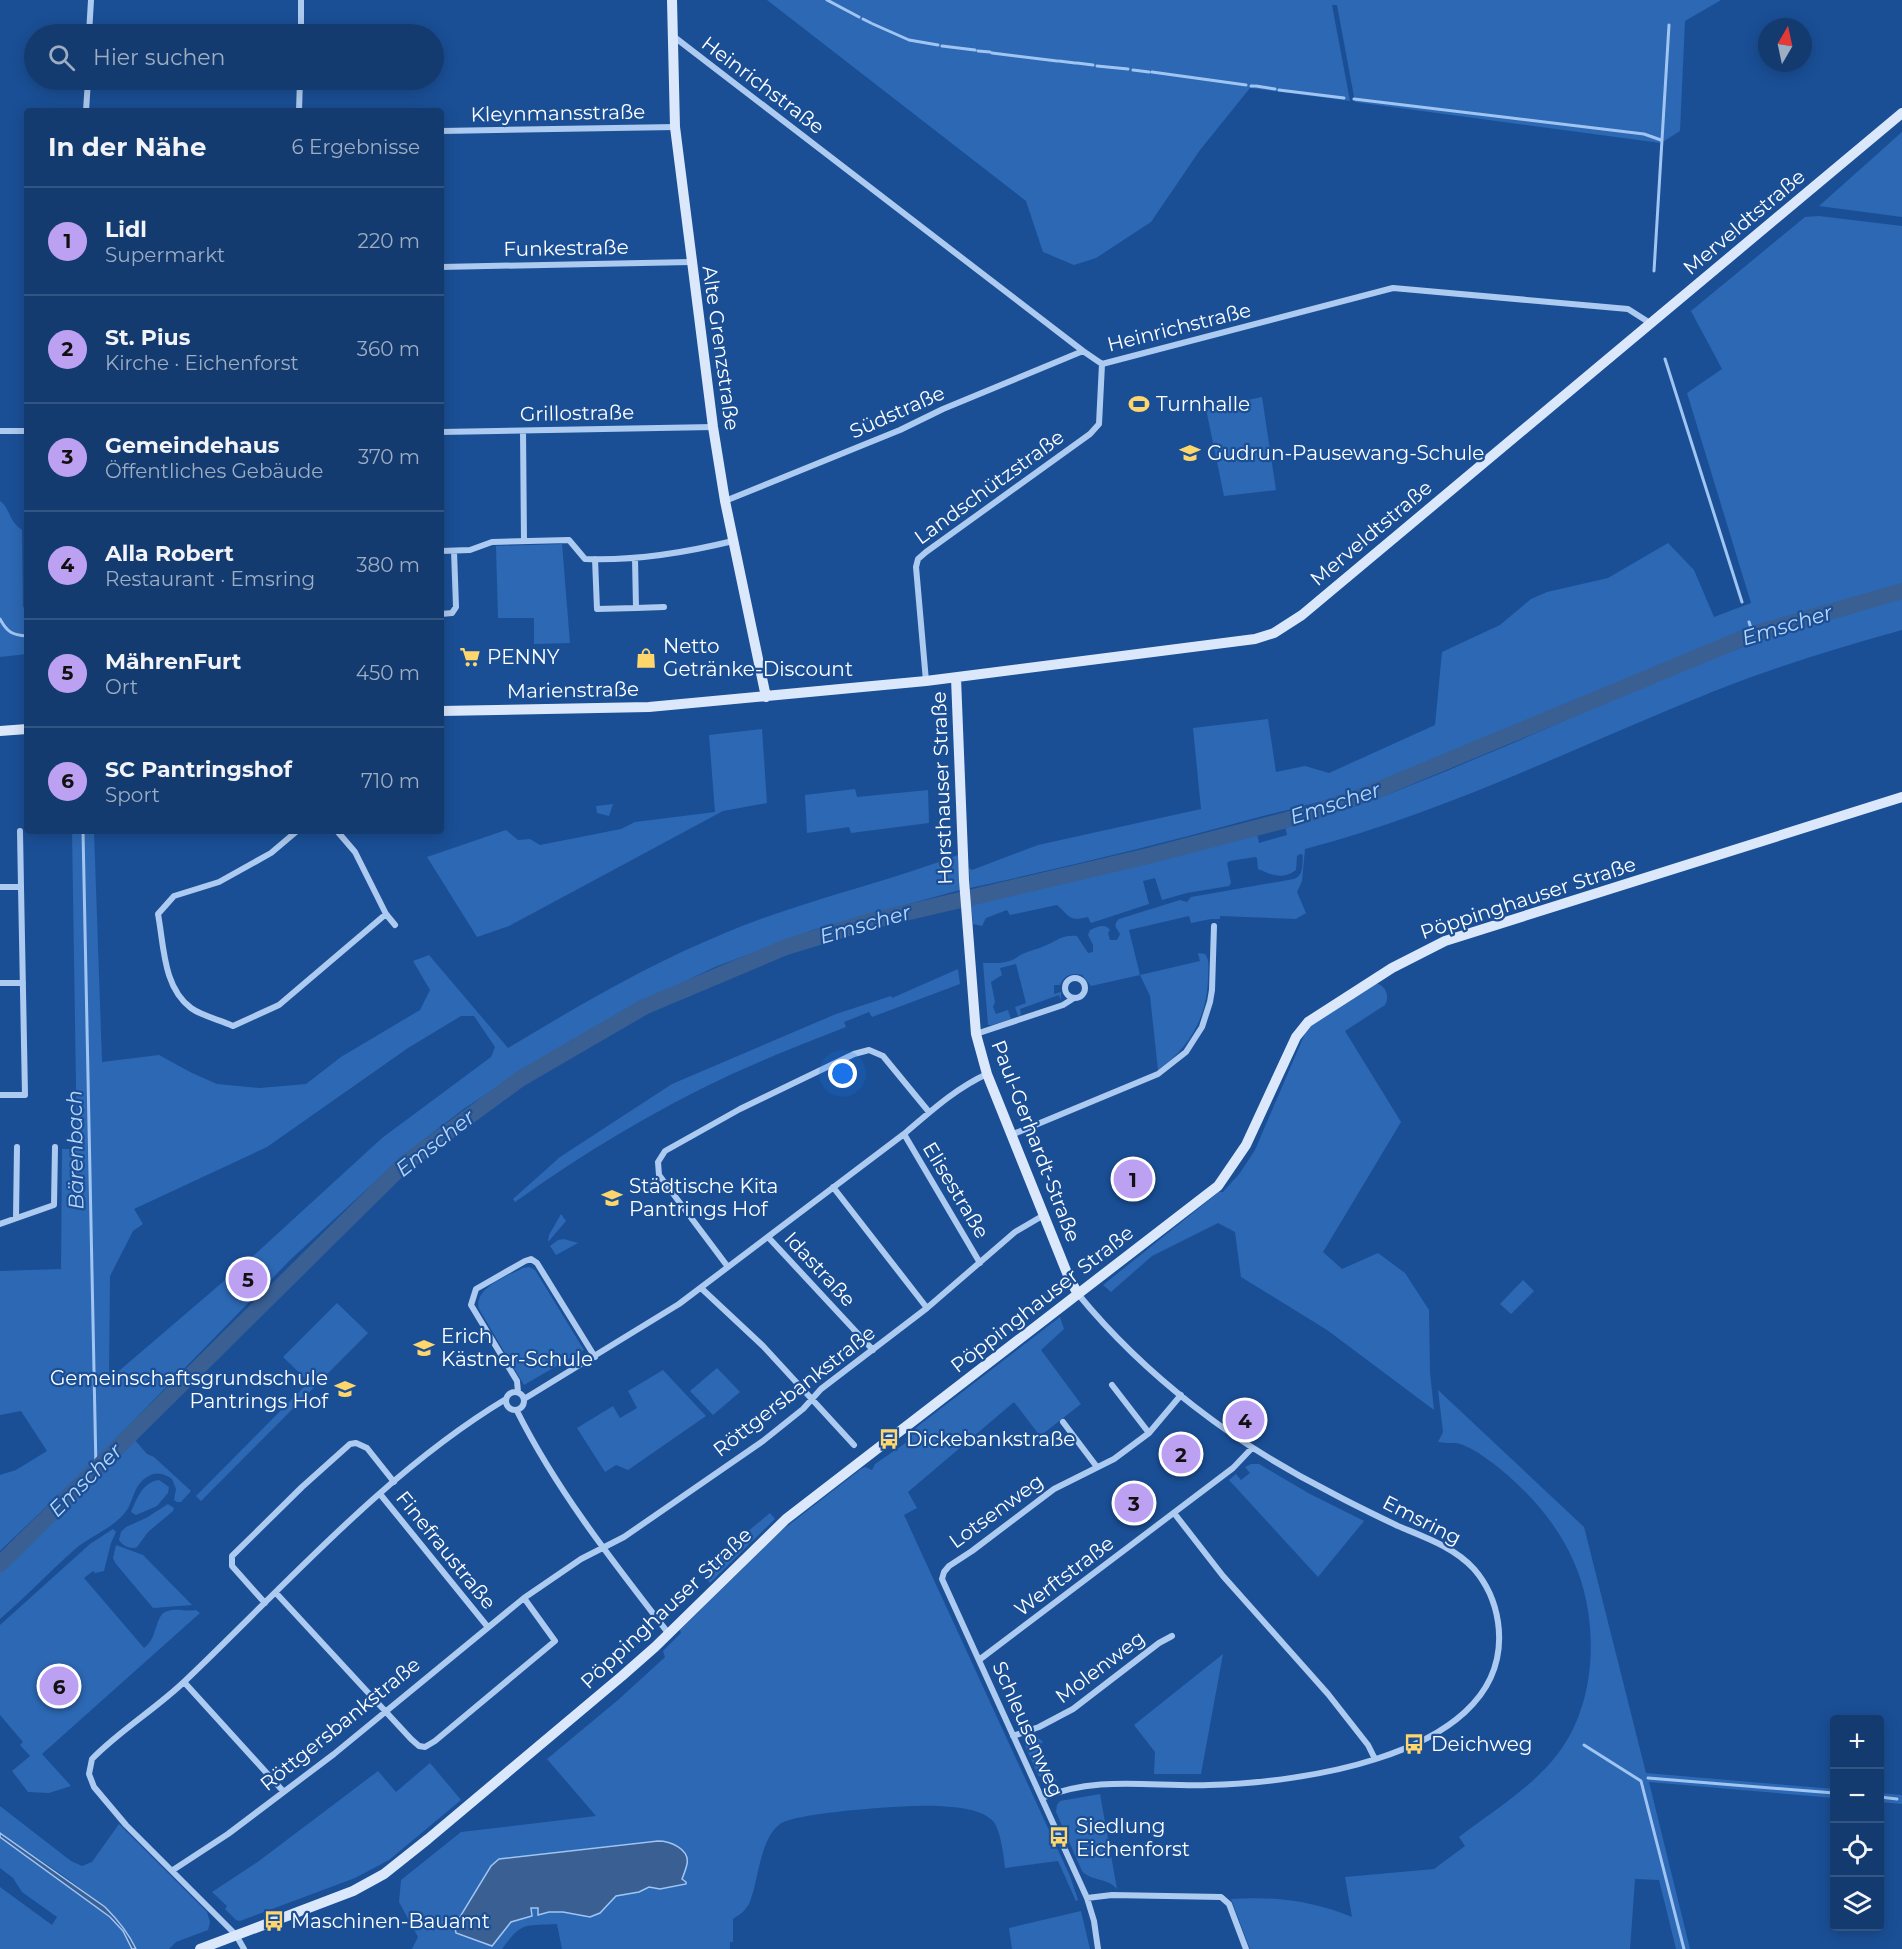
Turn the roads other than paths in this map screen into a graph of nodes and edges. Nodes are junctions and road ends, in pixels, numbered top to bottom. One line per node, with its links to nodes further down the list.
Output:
1 (91, 0): 4 (street)
2 (302, 0): 5 (street)
3 (672, 0): 6 (main road, Alte Grenzstraße)
4 (90, 24)
5 (301, 24)
6 (673, 36): 12 (main road, Alte Grenzstraße); 17 (street, Heinrichstraße)
7 (87, 90): 9 (street)
8 (300, 90): 10 (street)
9 (86, 108)
10 (299, 108)
11 (1902, 113): 16 (main road, Merveldtstraße)
12 (675, 127): 13 (street, Kleynmansstraße); 14 (main road, Alte Grenzstraße)
13 (444, 131)
14 (691, 262): 15 (street, Funkestraße); 19 (main road, Alte Grenzstraße)
15 (444, 267)
16 (1650, 323): 18 (street, Heinrichstraße); 34 (main road, Merveldtstraße)
17 (1083, 351): 18 (street, Heinrichstraße); 24 (street, Südstraße)
18 (1102, 364): 35 (street, Landschützstraße)
19 (713, 427): 20 (street, Grillostraße); 24 (main road, Alte Grenzstraße)
20 (523, 430): 23 (street, Grillostraße); 25 (street)
21 (0, 431): 22 (street)
22 (24, 431)
23 (444, 432)
24 (724, 501): 26 (main road, Alte Grenzstraße)
25 (524, 541): 28 (street); 30 (street)
26 (733, 542): 29 (street); 36 (main road, Alte Grenzstraße)
27 (444, 551): 28 (street)
28 (454, 551): 33 (street)
29 (635, 558): 30 (street); 31 (street)
30 (595, 559): 31 (street)
31 (636, 608): 32 (street)
32 (664, 608)
33 (444, 614)
34 (956, 678): 35 (main road, Marienstraße); 46 (main road, Horsthauser Straße)
35 (926, 681): 36 (main road, Marienstraße)
36 (766, 697): 37 (main road, Marienstraße)
37 (444, 711)
38 (24, 729): 39 (main road)
39 (0, 731)
40 (1902, 797): 69 (main road, Pöppinghauser Straße)
41 (20, 831): 45 (street)
42 (294, 834): 47 (street)
43 (340, 834): 47 (street)
44 (0, 887): 45 (street)
45 (21, 887): 51 (street)
46 (965, 897): 53 (main road, Paul-Gerhardt-Straße)
47 (386, 914): 48 (street)
48 (395, 925)
49 (1214, 926): 58 (street)
50 (0, 983): 51 (street)
51 (23, 983): 55 (street)
52 (1074, 998): 53 (street, Paul-Gerhardt-Straße)
53 (976, 1034): 54 (main road, Paul-Gerhardt-Straße)
54 (987, 1074): 56 (street); 58 (main road, Paul-Gerhardt-Straße)
55 (0, 1095)
56 (929, 1112): 57 (street); 67 (street)
57 (904, 1134): 61 (street); 66 (street, Elisestraße)
58 (1011, 1136): 62 (main road, Paul-Gerhardt-Straße)
59 (17, 1147): 63 (street)
60 (55, 1147): 63 (street)
61 (833, 1187): 65 (street); 70 (street)
62 (1044, 1215): 66 (street, Röttgersbankstraße); 69 (main road, Paul-Gerhardt-Straße)
63 (16, 1218): 64 (street)
64 (0, 1224)
65 (768, 1237): 67 (street); 71 (street, Idastraße)
66 (980, 1263): 70 (street, Röttgersbankstraße)
67 (728, 1267): 68 (street)
68 (701, 1288): 72 (street); 76 (street)
69 (1078, 1294): 75 (street, Emsring); 94 (main road, Pöppinghauser Straße)
70 (927, 1308): 71 (street, Röttgersbankstraße)
71 (873, 1350): 76 (street, Röttgersbankstraße)
72 (595, 1357): 74 (street); 78 (street)
73 (1112, 1385): 81 (street)
74 (518, 1392): 77 (street); 78 (street)
75 (1181, 1395): 81 (street, Lotsenweg); 83 (street, Emsring)
76 (813, 1398): 82 (street); 88 (street, Röttgersbankstraße)
77 (506, 1399): 79 (street); 85 (street)
78 (524, 1400): 79 (street)
79 (517, 1411): 88 (street)
80 (1064, 1422): 84 (street)
81 (1149, 1433): 84 (street, Lotsenweg)
82 (854, 1445)
83 (1252, 1448): 87 (street, Werftstraße); 100 (street, Emsring)
84 (1097, 1467): 89 (street, Lotsenweg)
85 (394, 1482): 86 (street); 92 (street)
86 (380, 1494): 90 (street); 93 (street, Finefraustraße)
87 (1174, 1513): 96 (street, Werftstraße); 100 (street)
88 (602, 1547): 91 (street, Röttgersbankstraße); 94 (street)
89 (944, 1572): 96 (street, Schleusenweg)
90 (276, 1593): 92 (street); 98 (street)
91 (524, 1598): 93 (street, Röttgersbankstraße); 98 (street)
92 (265, 1603): 97 (street)
93 (487, 1626): 98 (street, Röttgersbankstraße)
94 (669, 1634): 105 (main road, Pöppinghauser Straße)
95 (1172, 1636): 99 (street, Molenweg)
96 (979, 1660): 99 (street, Schleusenweg)
97 (184, 1682): 101 (street); 103 (street)
98 (386, 1710): 101 (street, Röttgersbankstraße)
99 (1013, 1736): 102 (street, Schleusenweg)
100 (1375, 1760): 102 (street, Emsring)
101 (283, 1791): 103 (street, Röttgersbankstraße)
102 (1042, 1798): 104 (street, Schleusenweg)
103 (173, 1870): 105 (street)
104 (1087, 1898): 108 (street, Schleusenweg); 109 (street)
105 (236, 1935): 106 (main road, Pöppinghauser Straße); 107 (street)
106 (200, 1949)
107 (244, 1949)
108 (1098, 1949)
109 (1246, 1949)

